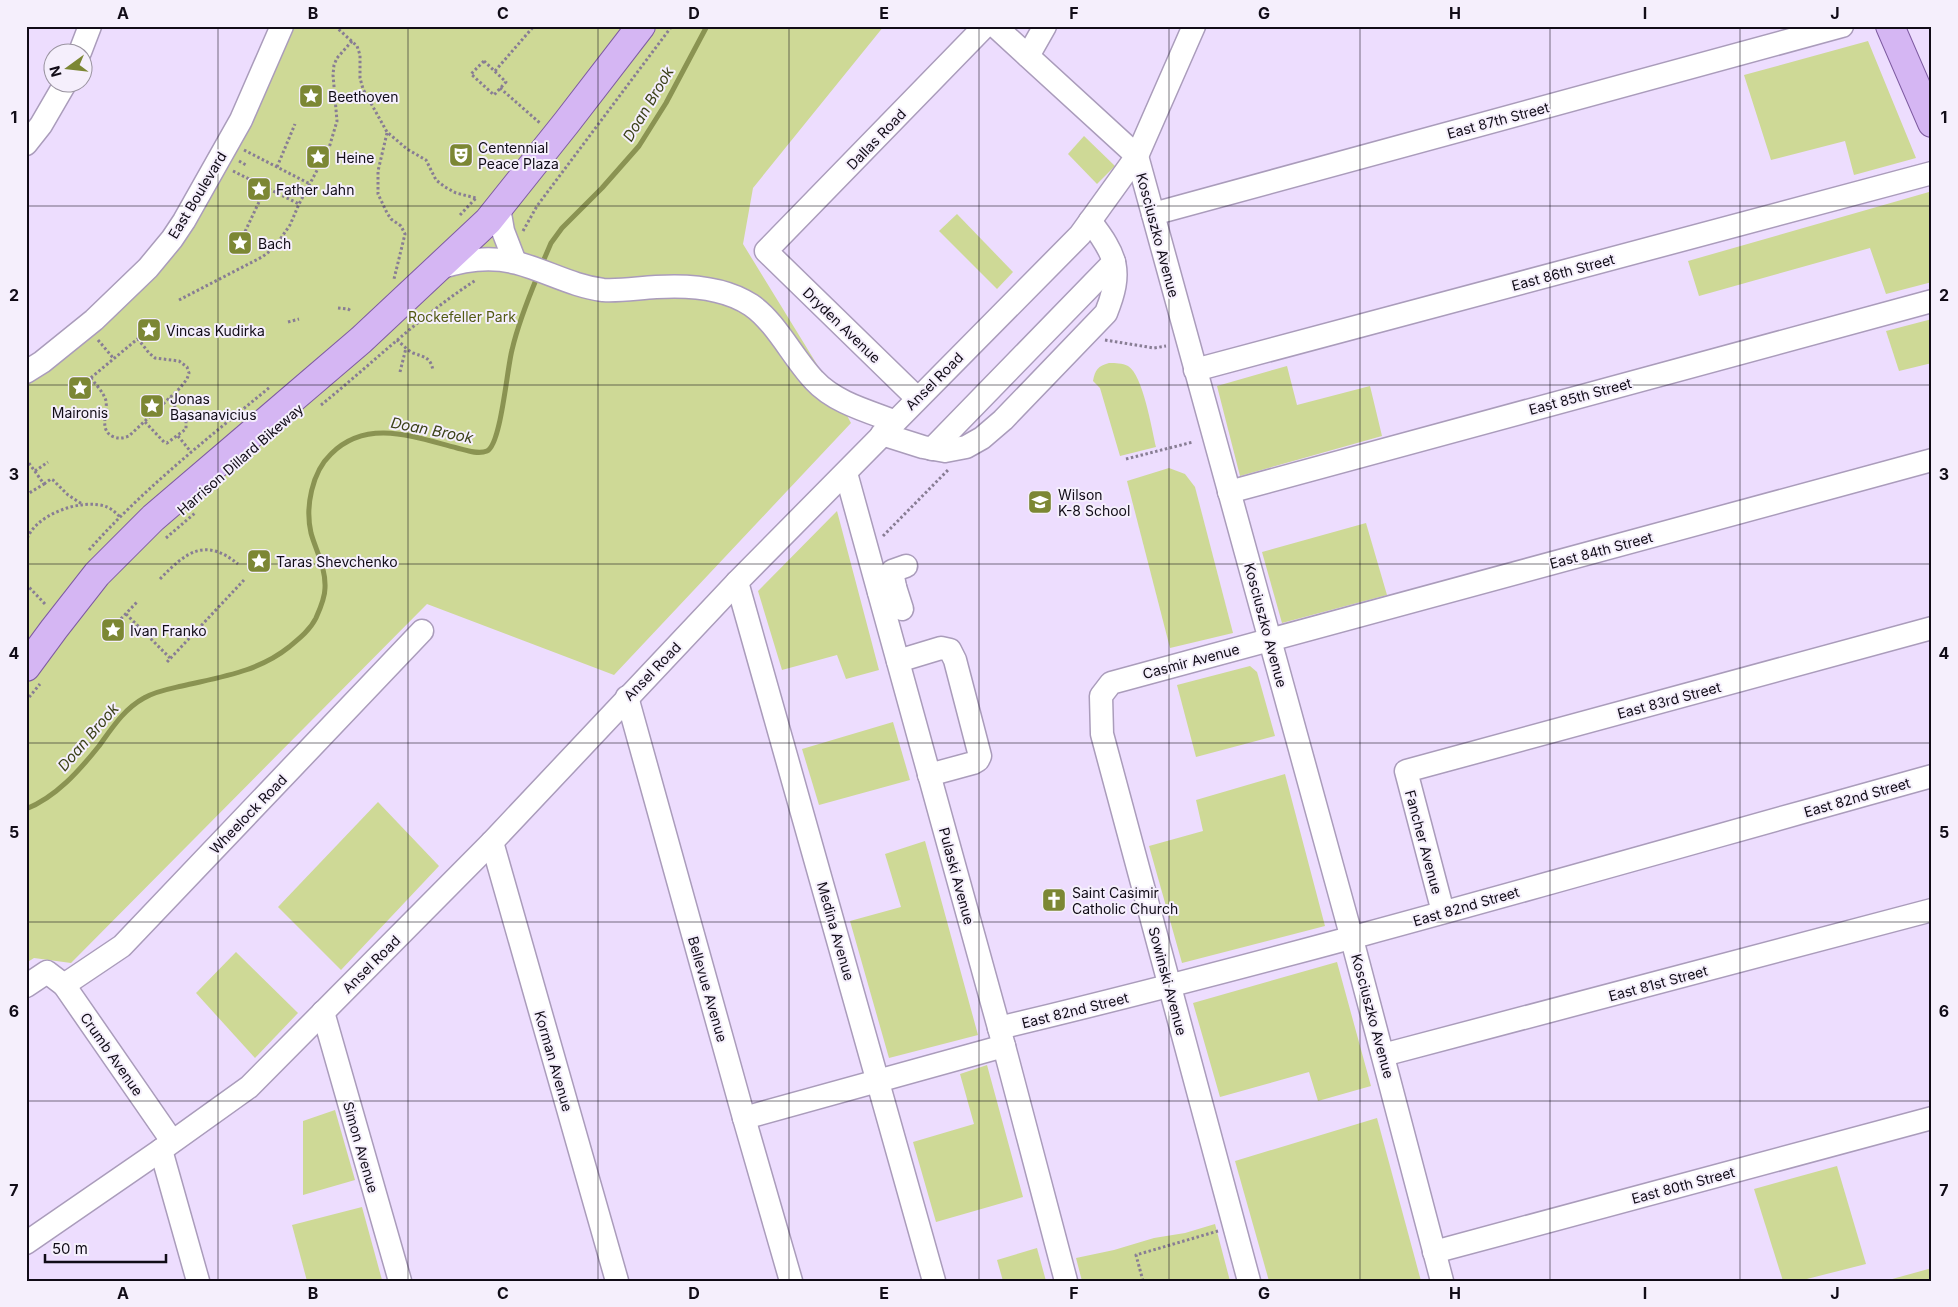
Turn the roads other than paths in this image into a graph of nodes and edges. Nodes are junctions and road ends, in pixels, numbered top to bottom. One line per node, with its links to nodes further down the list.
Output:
1 (90, 26): 10 (street)
2 (282, 26): 26 (street, East Boulevard)
3 (641, 26): 17 (main road)
4 (985, 26): 20 (street, Dallas Road)
5 (995, 26): 11 (street, Kosciuszko Avenue)
6 (1045, 26): 11 (street)
7 (1194, 26): 15 (street, Ansel Road)
8 (1842, 26): 18 (street, East 87th Street)
9 (1890, 26): 13 (main road)
10 (84, 42)
11 (1028, 56): 15 (street, Kosciuszko Avenue)
12 (60, 92): 14 (street)
13 (1930, 115)
14 (26, 144)
15 (1137, 156): 18 (street, Kosciuszko Avenue); 19 (street, Ansel Road)
16 (1932, 173): 25 (street, East 86th Street)
17 (486, 199): 22 (street); 23 (main road)
18 (1153, 214): 25 (street, Kosciuszko Avenue)
19 (1090, 221): 21 (street); 27 (street, Ansel Road)
20 (766, 251): 27 (street, Dryden Avenue)
21 (1114, 262): 29 (street); 29 (street)
22 (521, 264): 23 (street); 28 (street)
23 (439, 268): 41 (main road)
24 (1932, 301): 32 (street, East 85th Street)
25 (1195, 370): 32 (street, Kosciuszko Avenue)
26 (26, 372)
27 (917, 398): 28 (street, Ansel Road)
28 (888, 428): 29 (street); 31 (street, Ansel Road)
29 (932, 449)
30 (1932, 460): 39 (street, East 84th Street)
31 (846, 473): 34 (street, Ansel Road); 35 (street, Pulaski Avenue)
32 (1229, 492): 39 (street, Kosciuszko Avenue)
33 (906, 566): 35 (street)
34 (737, 582): 43 (street, Ansel Road); 57 (street, Medina Avenue)
35 (887, 590): 36 (street); 40 (street, Pulaski Avenue)
36 (902, 609)
37 (1932, 628): 44 (street, East 83rd Street)
38 (422, 631): 51 (street, Wheelock Road)
39 (1270, 639): 42 (street, Casmir Avenue); 50 (street, Kosciuszko Avenue)
40 (898, 661): 45 (street, Pulaski Avenue); 45 (street)
41 (35, 672)
42 (1111, 683): 53 (street, Sowinski Avenue)
43 (627, 697): 47 (street, Ansel Road); 58 (street, Bellevue Avenue)
44 (1406, 771): 49 (street, Fancher Avenue)
45 (929, 775): 55 (street, Pulaski Avenue)
46 (1932, 776): 49 (street, East 82nd Street)
47 (492, 842): 54 (street, Ansel Road); 65 (street, Korman Avenue)
48 (1932, 910): 56 (street, East 81st Street)
49 (1443, 912): 50 (street, East 82nd Street)
50 (1352, 938): 53 (street, East 82nd Street); 56 (street, Kosciuszko Avenue)
51 (64, 985): 52 (street, Crumb Avenue); 60 (street, Crumb Avenue)
52 (26, 986)
53 (1170, 987): 55 (street, East 82nd Street); 69 (street, Sowinski Avenue)
54 (323, 1012): 60 (street, Ansel Road); 64 (street, Simon Avenue)
55 (1002, 1037): 57 (street, East 82nd Street); 68 (street, Pulaski Avenue)
56 (1383, 1055): 62 (street, Kosciuszko Avenue)
57 (878, 1080): 58 (street, East 82nd Street); 67 (street, Medina Avenue)
58 (744, 1118): 66 (street, Bellevue Avenue)
59 (1932, 1118): 62 (street, East 80th Street)
60 (167, 1146): 61 (street, Ansel Road); 63 (street, Crumb Avenue)
61 (26, 1243)
62 (1434, 1252): 70 (street, Kosciuszko Avenue)
63 (198, 1281)
64 (400, 1281)
65 (617, 1281)
66 (791, 1281)
67 (934, 1281)
68 (1066, 1281)
69 (1249, 1281)
70 (1442, 1281)

